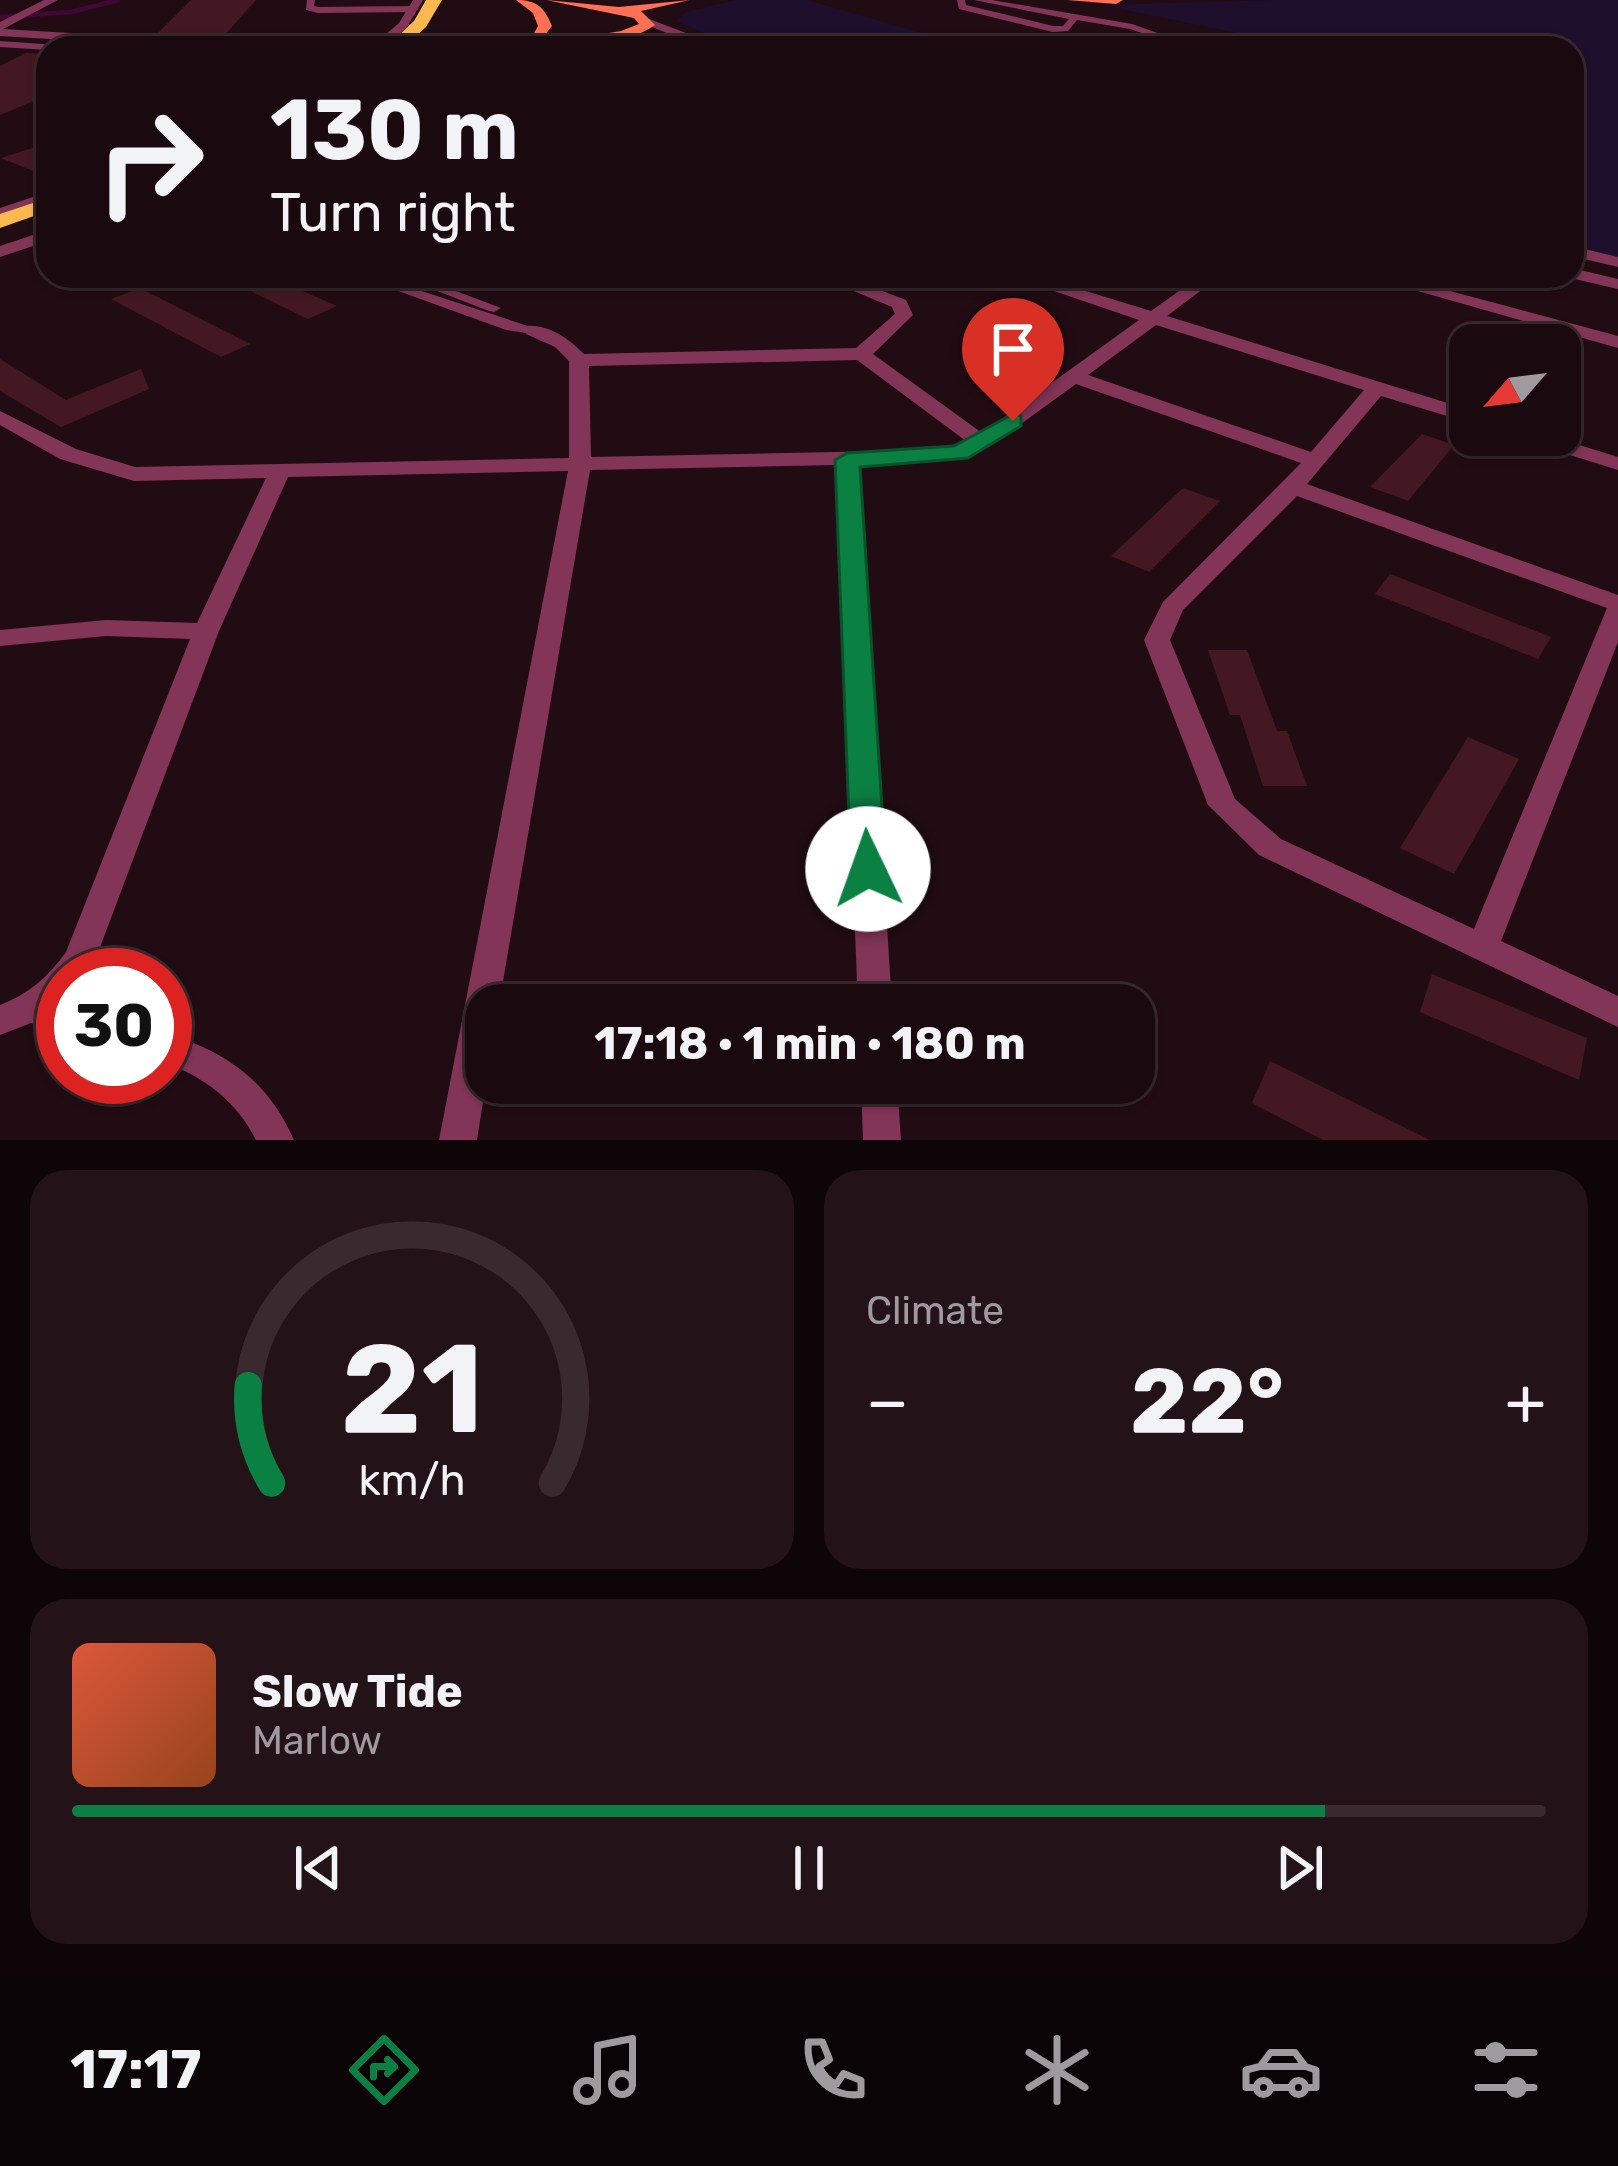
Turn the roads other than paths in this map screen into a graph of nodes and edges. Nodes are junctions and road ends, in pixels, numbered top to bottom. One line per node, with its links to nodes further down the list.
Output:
1 (53, 0): 18 (street)
2 (310, 0): 12 (lane)
3 (434, 0): 22 (highway)
4 (523, 0): 23 (main road)
5 (553, 0): 15 (main road)
6 (683, 0): 15 (main road)
7 (705, 0): 16 (main road)
8 (961, 0): 17 (lane)
9 (977, 0): 13 (lane)
10 (1097, 0): 11 (main road); 14 (main road)
11 (1116, 0)
12 (416, 5): 21 (street)
13 (1026, 8): 14 (lane); 17 (lane)
14 (1075, 8): 17 (lane); 26 (lane)
15 (608, 11): 16 (main road)
16 (648, 22): 24 (main road); 25 (street)
17 (1020, 22)
18 (0, 29): 19 (street)
19 (42, 35): 20 (street)
20 (53, 36)
21 (391, 36)
22 (406, 36)
23 (540, 36)
24 (614, 36)
25 (684, 36)
26 (1160, 36)
27 (36, 38): 29 (lane)
28 (0, 44): 29 (lane)
29 (19, 46): 30 (lane)
30 (36, 47)
31 (36, 205): 32 (highway)
32 (0, 217)
33 (36, 219): 34 (highway)
34 (0, 231)
35 (36, 240): 36 (street)
36 (0, 252)
37 (1584, 253): 38 (street)
38 (1618, 262)
39 (1584, 276): 40 (street)
40 (1618, 284)
41 (401, 288): 48 (lane)
42 (437, 288): 48 (lane)
43 (858, 288): 50 (street)
44 (1058, 288): 47 (street)
45 (1195, 288): 47 (street)
46 (1418, 288): 49 (street)
47 (1154, 318): 52 (street); 53 (street)
48 (532, 330): 51 (street)
49 (1618, 342)
50 (861, 354): 51 (street); 56 (street)
51 (579, 360): 60 (street)
52 (1076, 377): 56 (street); 59 (street)
53 (1377, 388): 54 (street); 59 (street)
54 (1449, 410)
55 (0, 417): 62 (street)
56 (982, 443): 58 (street)
57 (1581, 452): 61 (street)
58 (847, 460): 60 (street); 69 (street)
59 (1316, 460): 63 (street)
60 (580, 464): 62 (street); 74 (street)
61 (1618, 464)
62 (281, 469): 65 (street)
63 (1293, 487): 64 (street); 68 (street)
64 (1618, 607): 68 (street)
65 (206, 631): 66 (street); 67 (street)
66 (0, 638)
67 (84, 948)
68 (1482, 948): 70 (street)
69 (874, 984)
70 (1618, 1012)
71 (192, 1055): 73 (street)
72 (880, 1104): 75 (street)
73 (275, 1140)
74 (458, 1140)
75 (882, 1140)

